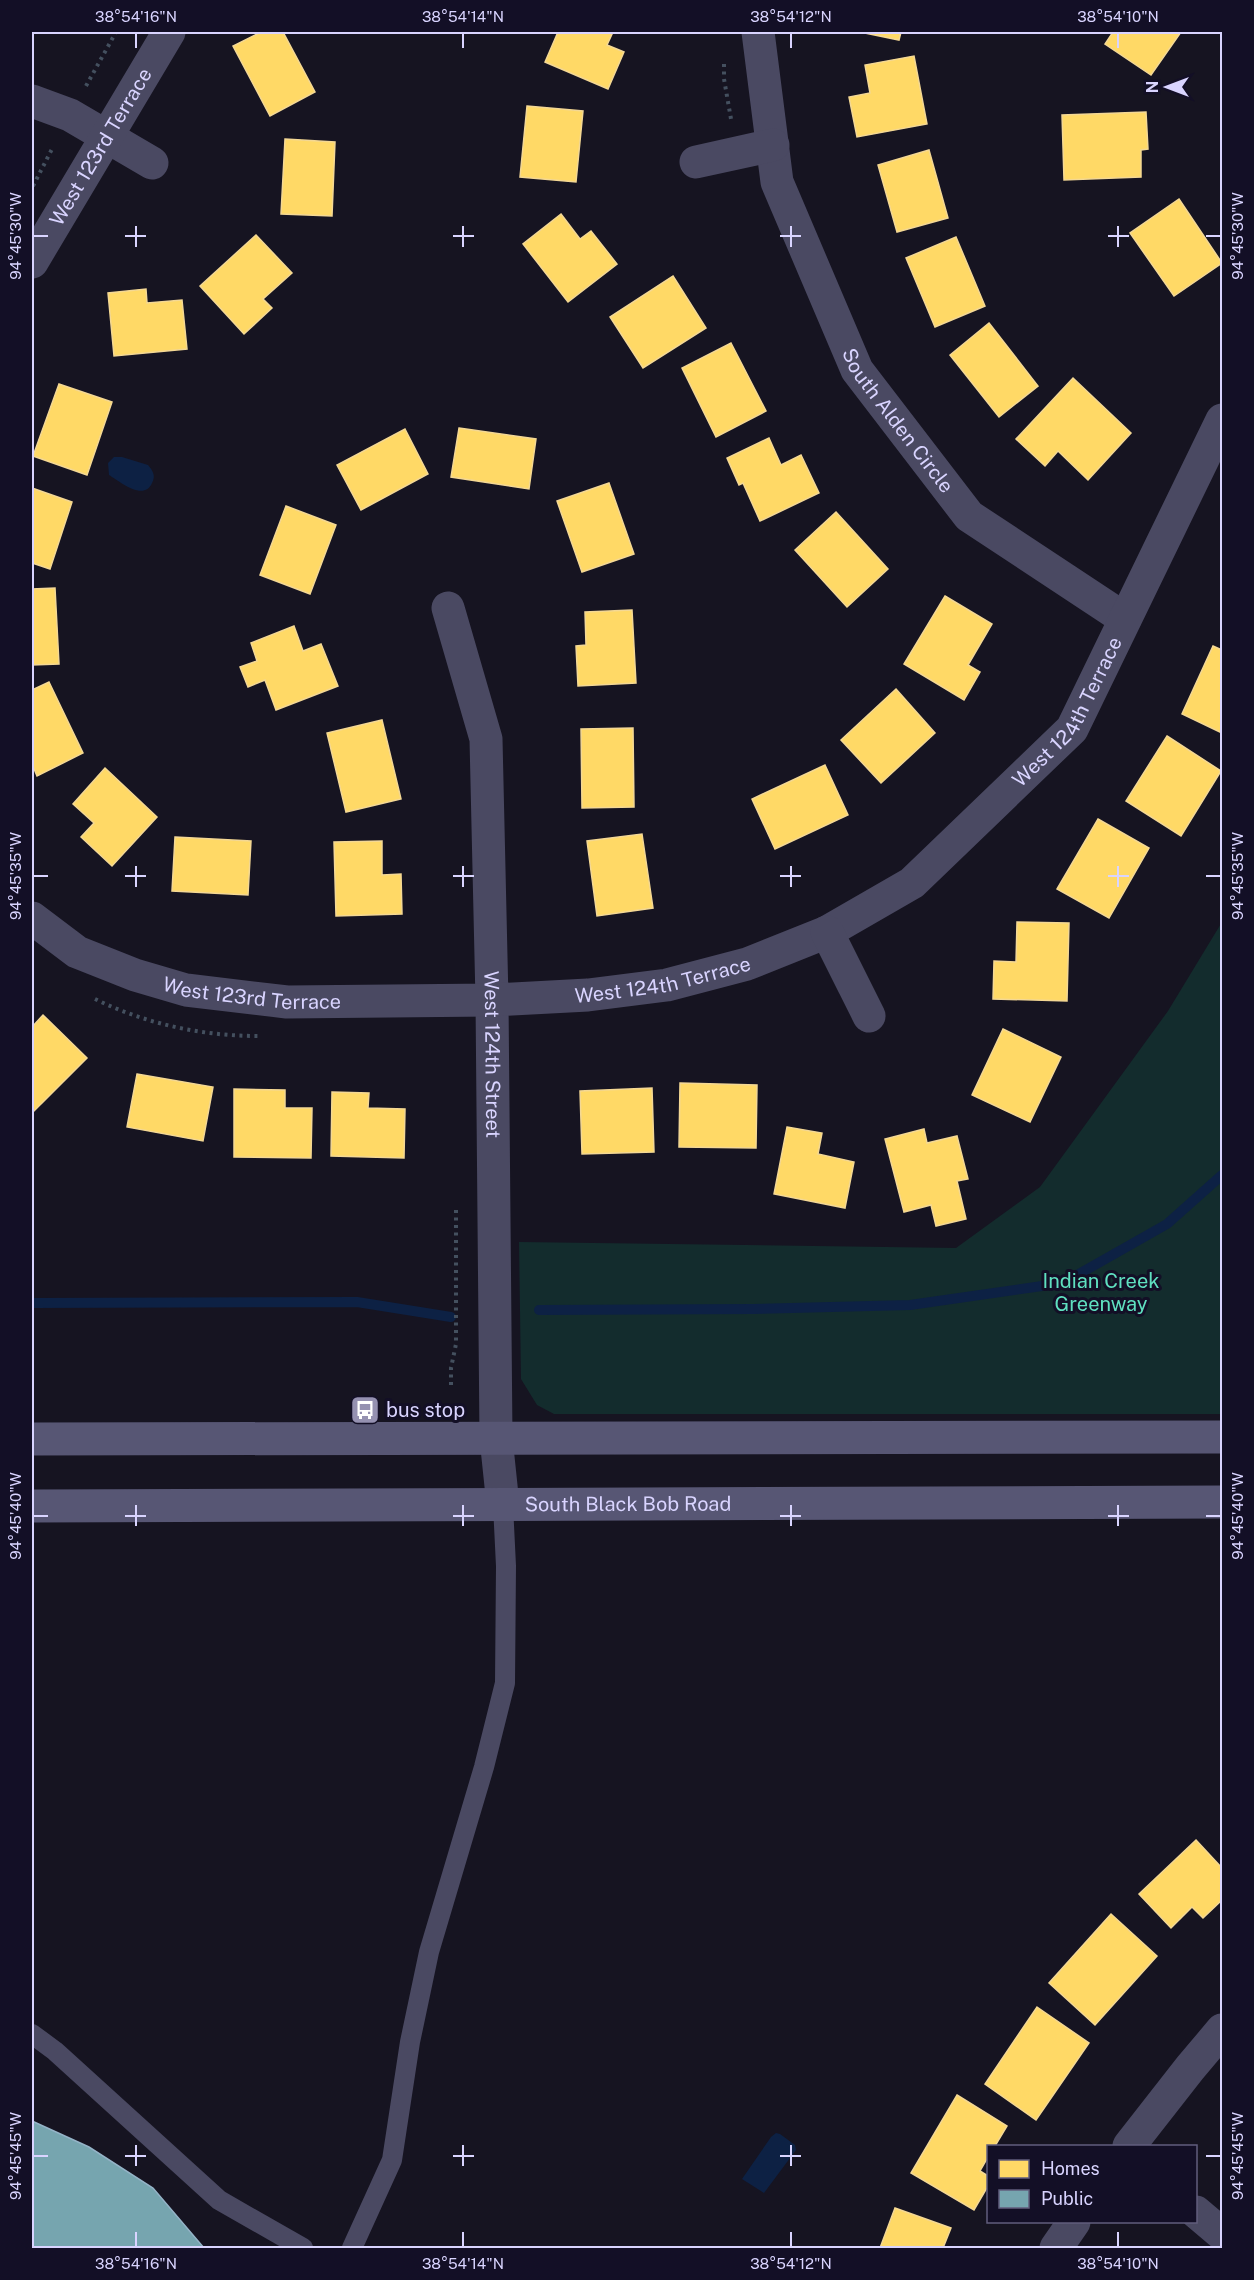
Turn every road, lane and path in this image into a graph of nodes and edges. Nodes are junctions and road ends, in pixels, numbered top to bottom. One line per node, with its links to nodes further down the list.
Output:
1 (116, 32): 4 (path)
2 (169, 32): 6 (street, West 123rd Terrace)
3 (758, 32): 7 (street, South Alden Circle)
4 (85, 86)
5 (32, 102): 6 (street)
6 (105, 136): 10 (street); 12 (street, West 123rd Terrace)
7 (773, 145): 9 (street); 15 (street, South Alden Circle)
8 (53, 147): 11 (path)
9 (696, 162)
10 (152, 163)
11 (32, 190)
12 (32, 262)
13 (1222, 420): 15 (street, West 124th Terrace)
14 (448, 608): 19 (street, West 124th Street)
15 (1125, 619): 17 (street, West 124th Terrace)
16 (32, 918): 19 (street, West 123rd Terrace)
17 (827, 932): 19 (street, West 124th Terrace); 20 (street)
18 (88, 996): 21 (path)
19 (492, 1000): 26 (street, West 124th Street)
20 (869, 1016)
21 (266, 1036)
22 (456, 1198): 23 (path)
23 (451, 1385)
24 (1222, 1437): 26 (main road)
25 (32, 1438): 26 (main road)
26 (496, 1438): 28 (street, West 124th Street)
27 (1222, 1502): 28 (main road, South Black Bob Road)
28 (503, 1505): 29 (main road, South Black Bob Road); 37 (lane)
29 (32, 1506)
30 (1222, 2030): 32 (street)
31 (32, 2034): 36 (lane)
32 (1130, 2145)
33 (1197, 2213): 35 (street)
34 (1073, 2223): 38 (street)
35 (1222, 2234)
36 (303, 2248)
37 (352, 2248)
38 (1056, 2248)

